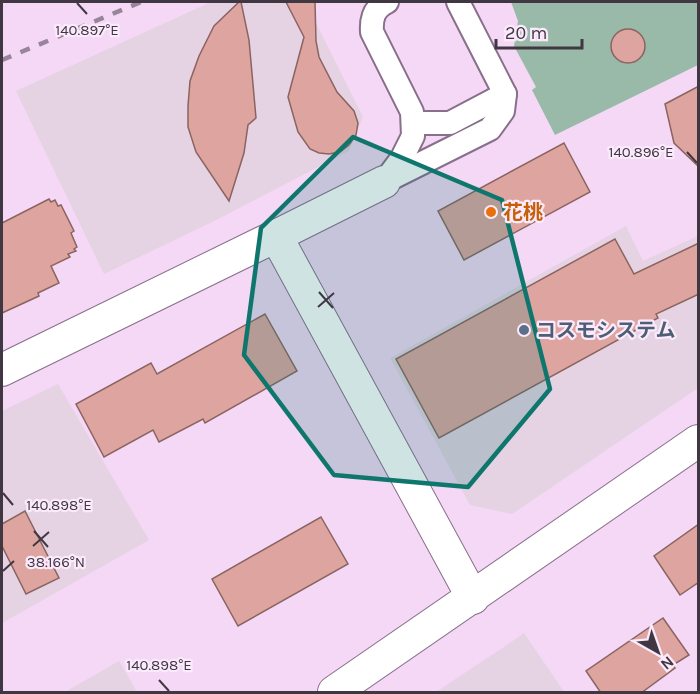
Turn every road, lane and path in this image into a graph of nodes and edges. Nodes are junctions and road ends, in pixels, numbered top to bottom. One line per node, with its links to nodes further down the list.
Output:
1 (387, 2): 4 (street)
2 (458, 2): 3 (street)
3 (505, 94): 4 (street); 5 (street)
4 (412, 123): 5 (street)
5 (384, 182): 6 (street)
6 (276, 236): 7 (street); 9 (street)
7 (2, 370)
8 (699, 441): 9 (street)
9 (473, 598): 10 (street)
10 (334, 693)

